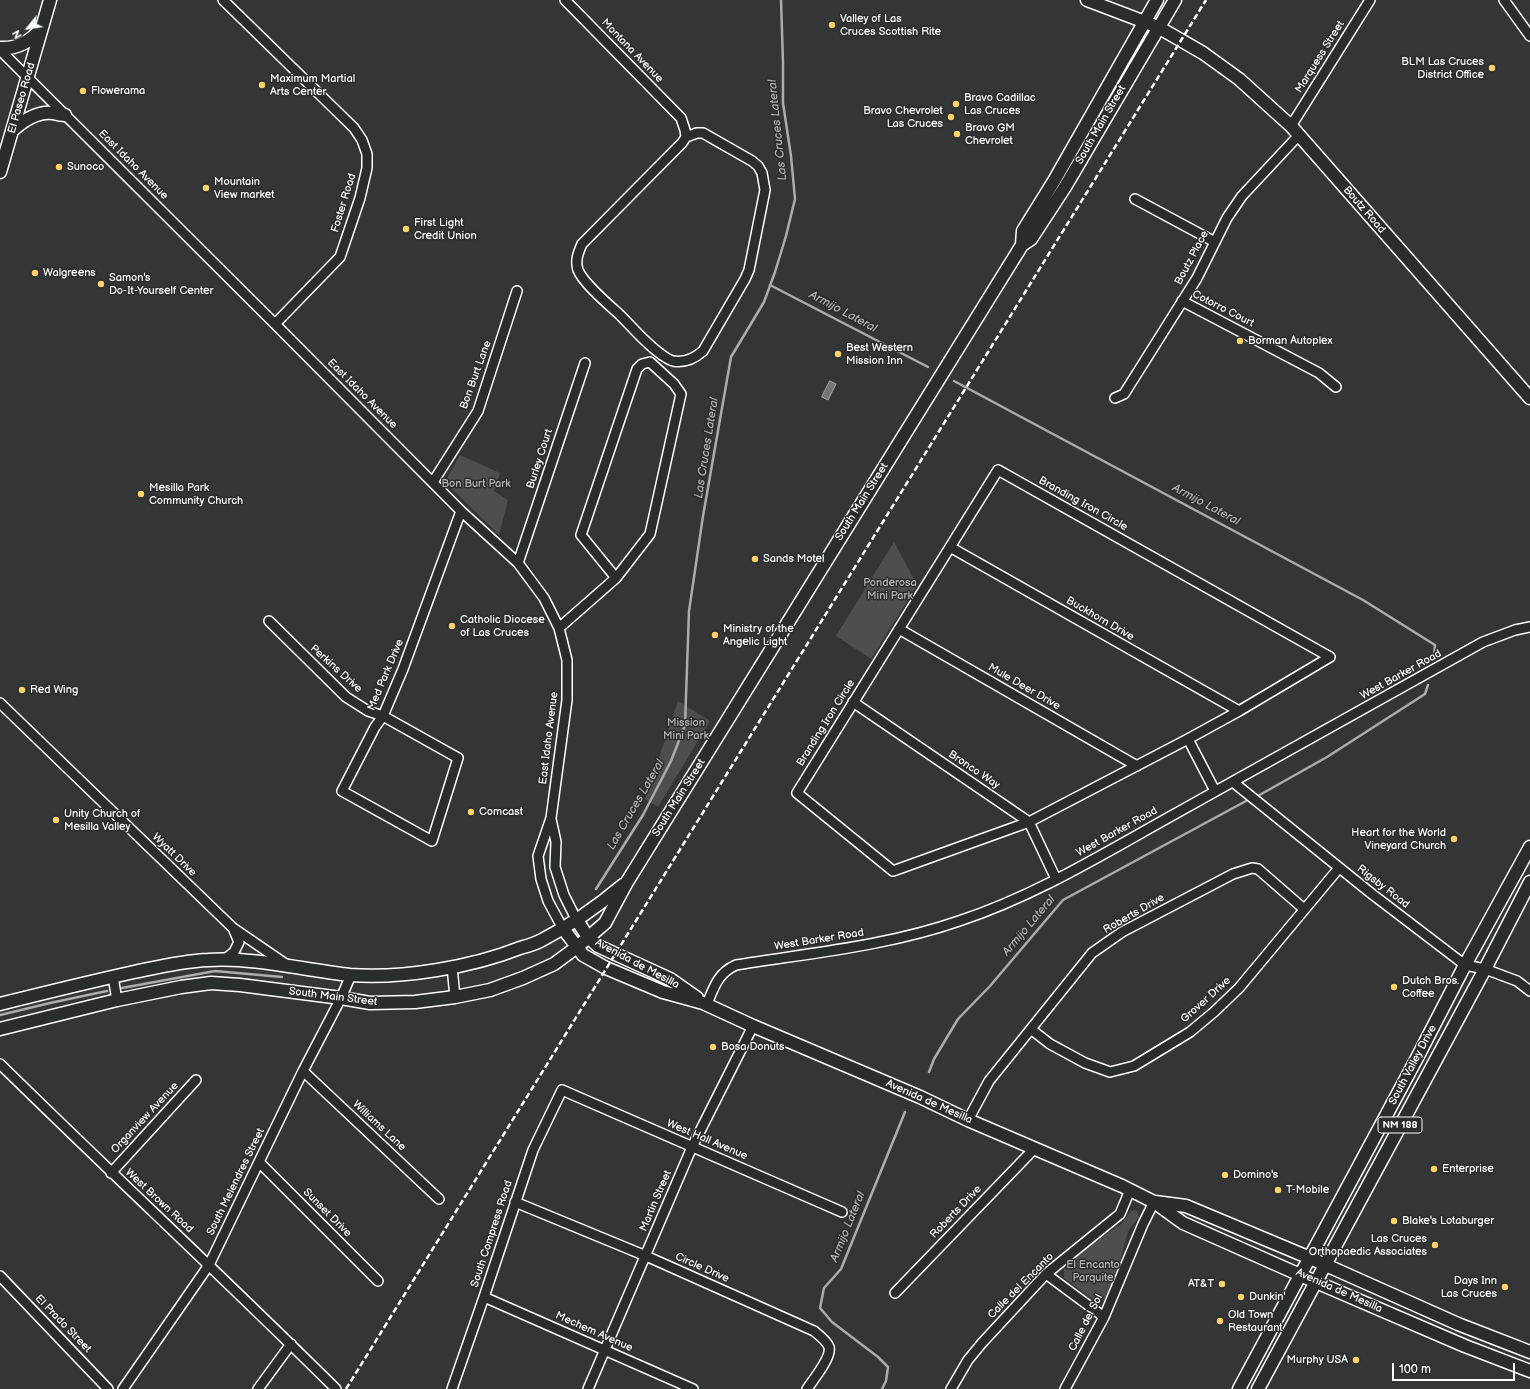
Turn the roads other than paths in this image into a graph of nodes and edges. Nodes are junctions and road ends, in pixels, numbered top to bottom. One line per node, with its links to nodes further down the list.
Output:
1 (50, 0): 11 (main road, El Paseo Road)
2 (223, 0): 25 (street, Foster Road)
3 (565, 0): 18 (street, Montana Avenue)
4 (1086, 0): 9 (main road, Boutz Road)
5 (1157, 0): 9 (main road, South Main Street)
6 (1175, 0): 10 (main road, South Main Street)
7 (1370, 0): 17 (street, Marquess Street)
8 (1504, 0): 12 (street)
9 (1143, 22): 10 (main road, Boutz Road); 22 (main road, South Main Street)
10 (1158, 27): 17 (main road, Boutz Road); 22 (main road, South Main Street)
11 (42, 28): 13 (main road); 14 (main road, El Paseo Road)
12 (1530, 36)
13 (0, 49): 14 (street, East Idaho Avenue)
14 (28, 78): 15 (street, East Idaho Avenue); 16 (main road, El Paseo Road)
15 (65, 115): 16 (main road); 25 (street, East Idaho Avenue)
16 (13, 130): 19 (main road, El Paseo Road)
17 (1295, 131): 21 (street, Boutz Place); 29 (main road, Boutz Road)
18 (686, 137): 18 (street)
19 (0, 172)
20 (1135, 199): 21 (street)
21 (1214, 242): 24 (street, Boutz Place)
22 (1022, 245): 53 (main road, South Main Street)
23 (517, 291): 30 (street, Bon Burt Lane)
24 (1182, 301): 27 (street, Cotorro Court); 28 (street, Boutz Place)
25 (275, 324): 30 (street, East Idaho Avenue)
26 (585, 363): 33 (street, Burley Court)
27 (1336, 387)
28 (1115, 398)
29 (1530, 398)
30 (433, 482): 31 (street, East Idaho Avenue)
31 (461, 511): 33 (street, East Idaho Avenue); 42 (street, Med Park Drive)
32 (950, 547): 38 (street, Branding Iron Circle); 41 (street, Buckhorn Drive); 41 (street, Branding Iron Circle)
33 (518, 563): 37 (street, East Idaho Avenue)
34 (616, 578): 34 (street); 37 (street)
35 (269, 622): 42 (street, Perkins Drive)
36 (1530, 627): 45 (street, West Barker Road)
37 (559, 628): 47 (street, East Idaho Avenue)
38 (899, 629): 39 (street, Branding Iron Circle); 44 (street, Mule Deer Drive)
39 (853, 702): 48 (street, Bronco Way); 48 (street, Branding Iron Circle)
40 (0, 703): 58 (street, Wyatt Drive)
41 (1239, 711): 43 (street, Branding Iron Circle)
42 (383, 716): 49 (street, Perkins Drive); 49 (street, Med Park Drive)
43 (1188, 739): 44 (street, Branding Iron Circle); 46 (street)
44 (1137, 766): 48 (street, Branding Iron Circle)
45 (1233, 782): 46 (street, West Barker Road); 51 (street, Rigsby Road)
46 (1215, 792): 52 (street, West Barker Road)
47 (551, 818): 56 (street, East Idaho Avenue); 57 (street, East Idaho Avenue)
48 (1029, 822): 52 (street)
49 (432, 841)
50 (1530, 847): 63 (main road, South Valley Drive / NM 188)
51 (1339, 868): 55 (street, Grover Drive); 63 (street, Rigsby Road)
52 (1056, 879): 73 (street, West Barker Road)
53 (627, 882): 56 (main road, South Main Street); 59 (main road, South Main Street)
54 (1530, 882): 65 (main road, South Valley Drive / NM 188)
55 (1304, 908): 76 (street, Roberts Drive); 76 (street, Grover Drive)
56 (576, 919): 57 (main road, South Main Street); 59 (main road, Avenida de Mesilla)
57 (562, 927): 60 (main road, Avenida de Mesilla); 64 (main road, South Main Street)
58 (233, 928): 61 (street); 62 (street, Wyatt Drive)
59 (588, 937): 60 (main road, South Main Street); 73 (main road, Avenida de Mesilla)
60 (577, 947): 69 (main road, South Main Street); 73 (main road, Avenida de Mesilla)
61 (224, 960): 62 (main road, South Main Street); 67 (main road, South Main Street)
62 (287, 965): 66 (main road, South Main Street)
63 (1465, 965): 65 (street, Rigsby Road); 92 (main road, South Valley Drive / NM 188)
64 (452, 967): 66 (main road, South Main Street); 69 (street)
65 (1485, 969): 68 (street, Rigsby Road); 93 (main road, South Valley Drive / NM 188)
66 (351, 975): 70 (street, South Melendres Street)
67 (113, 977): 71 (street); 72 (main road, South Main Street)
68 (1530, 991)
69 (455, 997): 70 (main road, South Main Street)
70 (341, 998): 71 (main road, South Main Street); 78 (street, South Melendres Street)
71 (117, 1000): 75 (main road, South Main Street)
72 (0, 1004)
73 (705, 1004): 74 (main road, Avenida de Mesilla)
74 (753, 1026): 81 (main road, Avenida de Mesilla); 82 (street, Martin Street)
75 (0, 1029)
76 (1032, 1030): 81 (street, Roberts Drive)
77 (0, 1064): 85 (street, West Brown Road)
78 (303, 1071): 84 (street, South Melendres Street); 87 (street, Williams Lane)
79 (196, 1080): 85 (street, Organview Avenue)
80 (562, 1090): 82 (street, West Hall Avenue); 88 (street, South Compress Road)
81 (968, 1120): 83 (main road, Avenida de Mesilla)
82 (692, 1148): 90 (street, West Hall Avenue); 91 (street, Martin Street)
83 (1034, 1148): 86 (main road, Avenida de Mesilla); 100 (street, Roberts Drive)
84 (260, 1162): 94 (street, South Melendres Street); 98 (street, Sunset Drive)
85 (111, 1172): 94 (street, West Brown Road)
86 (1130, 1190): 89 (main road, Avenida de Mesilla); 95 (street, Calle del Encanto)
87 (439, 1199)
88 (515, 1202): 91 (street, Circle Drive); 101 (street, South Compress Road)
89 (1154, 1202): 92 (main road, Avenida de Mesilla); 96 (main road, Avenida de Mesilla); 102 (street, Calle del Sol)
90 (842, 1212)
91 (646, 1256): 104 (street, Martin Street); 114 (street, Circle Drive)
92 (1310, 1258): 93 (main road, Avenida de Mesilla); 96 (main road, South Valley Drive / NM 188)
93 (1325, 1264): 99 (main road, South Valley Drive / NM 188); 105 (main road, Avenida de Mesilla)
94 (209, 1265): 103 (street, West Brown Road); 108 (street, South Melendres Street)
95 (1046, 1274): 102 (street); 115 (street, Calle del Encanto)
96 (1301, 1275): 99 (main road, Avenida de Mesilla); 117 (main road, South Valley Drive / NM 188)
97 (0, 1276): 107 (street, El Prado Street)
98 (378, 1281)
99 (1316, 1282): 106 (main road, Avenida de Mesilla); 118 (main road, South Valley Drive / NM 188)
100 (895, 1293)
101 (484, 1297): 104 (street, Mechem Avenue); 111 (street, South Compress Road)
102 (1104, 1317): 116 (street, Calle del Sol)
103 (291, 1344): 109 (street); 110 (street, West Brown Road)
104 (604, 1349): 112 (street, Martin Street); 113 (street, Mechem Avenue)
105 (1530, 1352)
106 (1530, 1371)
107 (108, 1389)
108 (123, 1389)
109 (258, 1389)
110 (336, 1389)
111 (452, 1389)
112 (588, 1389)
113 (693, 1389)
114 (808, 1389)
115 (951, 1389)
116 (1065, 1389)
117 (1239, 1389)
118 (1258, 1389)

